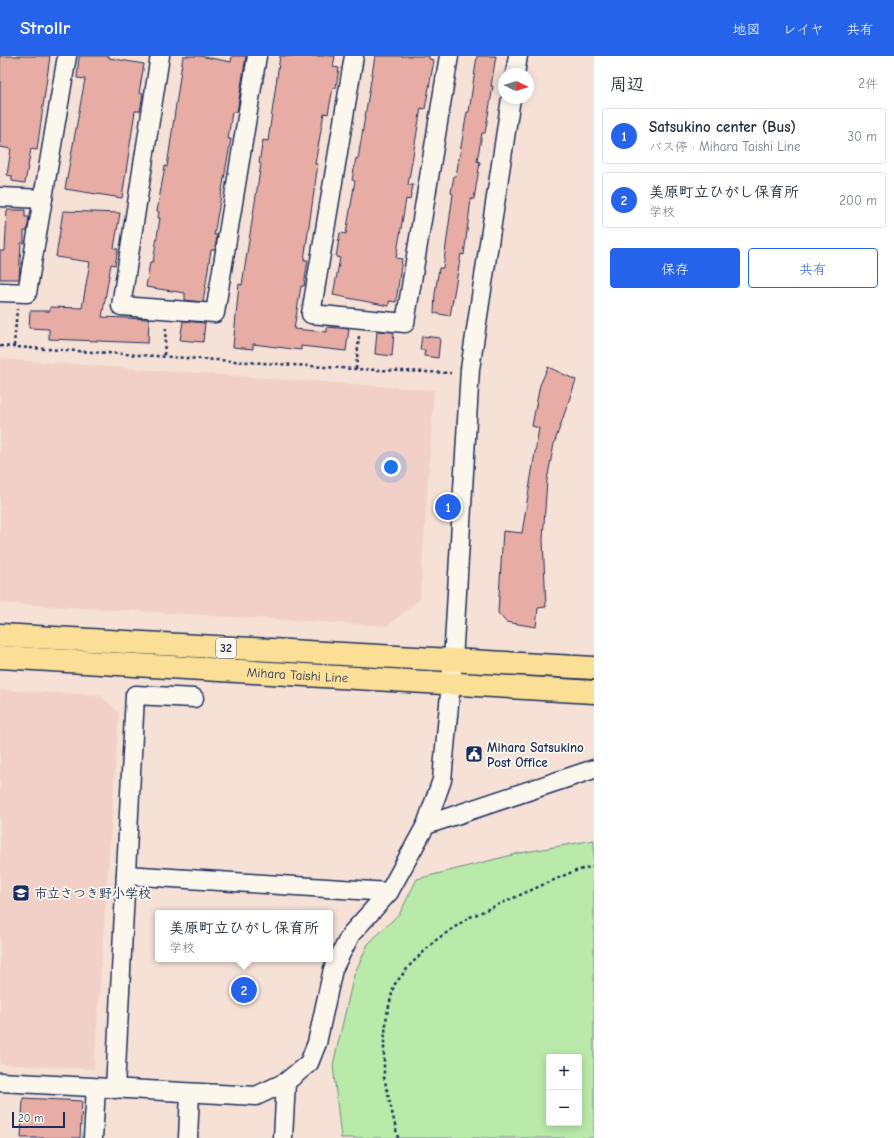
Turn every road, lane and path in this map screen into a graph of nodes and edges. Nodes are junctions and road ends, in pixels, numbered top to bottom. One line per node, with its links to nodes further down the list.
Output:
1 (67, 56): 10 (street)
2 (160, 56): 3 (street)
3 (257, 56)
4 (354, 56): 5 (street)
5 (449, 56)
6 (518, 56): 7 (street)
7 (516, 68)
8 (510, 104): 22 (street)
9 (0, 197): 10 (street)
10 (43, 198): 12 (street)
11 (0, 292): 12 (street)
12 (18, 293): 16 (path)
13 (166, 321): 17 (path)
14 (359, 331): 18 (path)
15 (0, 346): 16 (path)
16 (14, 346): 17 (path)
17 (164, 355): 18 (path)
18 (356, 369): 19 (path)
19 (451, 373)
20 (0, 635): 22 (main road, Mihara Taishi Line / 32)
21 (0, 657): 24 (main road, Mihara Taishi Line / 32)
22 (452, 661): 23 (main road, Mihara Taishi Line / 32); 24 (street)
23 (594, 668)
24 (451, 684): 25 (main road, Mihara Taishi Line / 32); 28 (street)
25 (594, 692)
26 (194, 698): 30 (street)
27 (594, 769): 28 (street)
28 (426, 825): 31 (street)
29 (594, 866): 40 (path)
30 (126, 875): 31 (street); 35 (street)
31 (389, 892): 33 (street)
32 (0, 1082): 34 (street)
33 (286, 1082): 36 (street); 39 (street)
34 (96, 1088): 35 (street); 37 (street)
35 (115, 1089): 36 (street)
36 (190, 1094): 38 (street)
37 (93, 1138)
38 (188, 1138)
39 (283, 1138)
40 (398, 1138)

